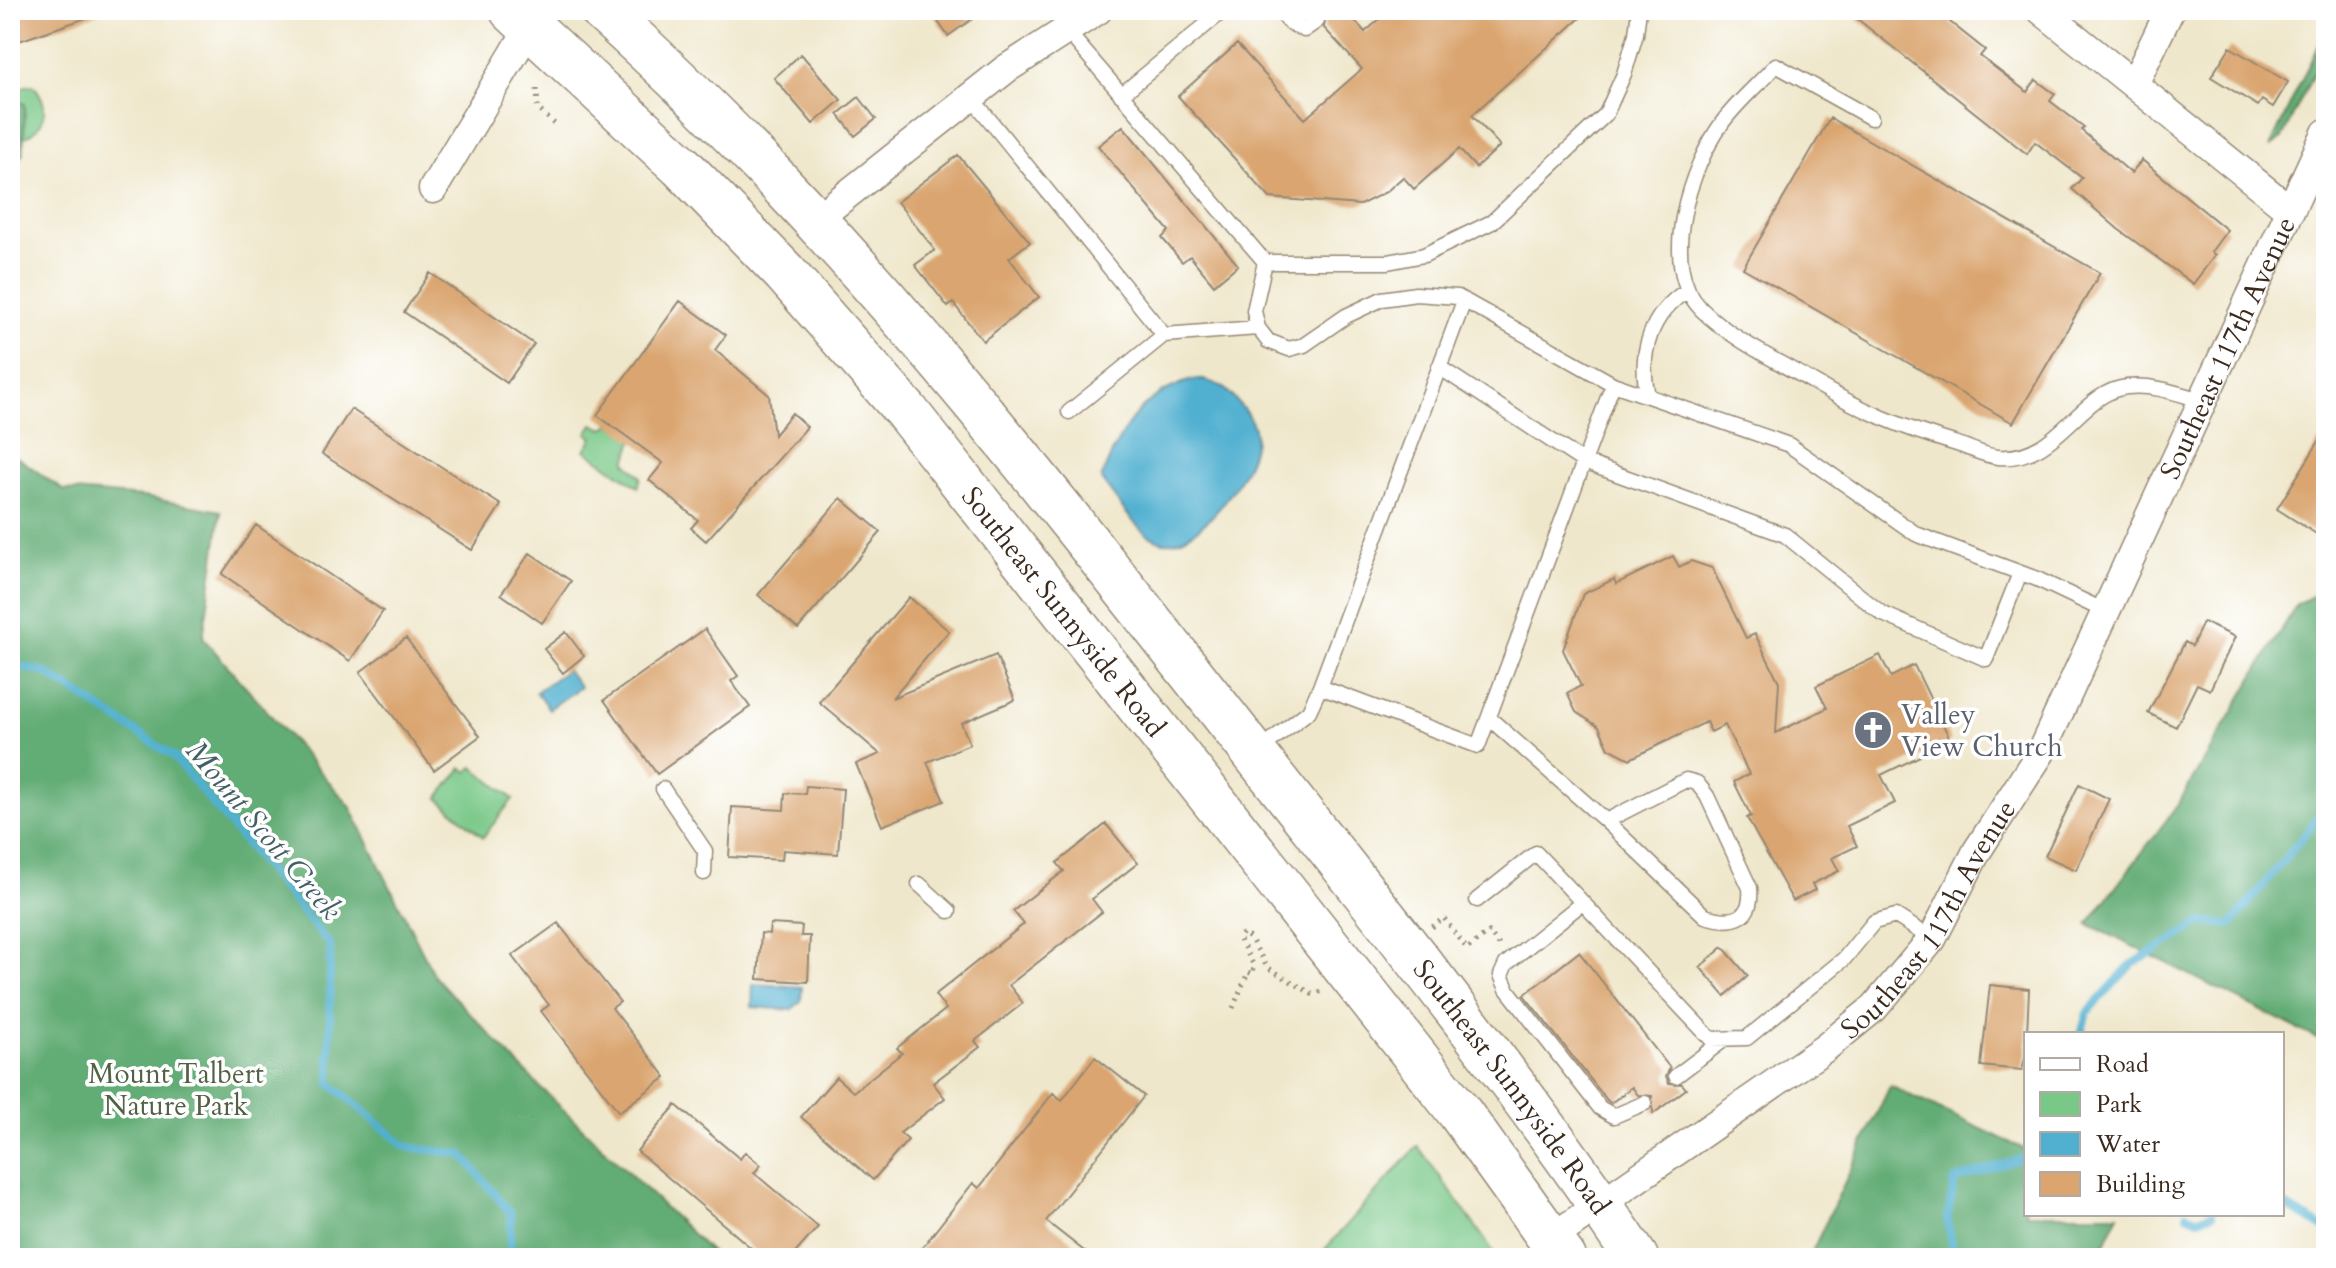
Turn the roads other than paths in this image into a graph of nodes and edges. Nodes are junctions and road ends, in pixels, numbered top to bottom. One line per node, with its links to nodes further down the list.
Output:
1 (602, 10): 18 (main road, Southeast Sunnyside Road)
2 (1098, 10): 10 (street)
3 (1224, 10): 12 (lane)
4 (1279, 10): 9 (lane)
5 (1639, 10): 19 (lane)
6 (2041, 10): 11 (street)
7 (2170, 10): 11 (street)
8 (528, 15): 16 (street); 47 (main road, Southeast Sunnyside Road)
9 (1317, 21)
10 (1067, 31): 12 (lane); 13 (street)
11 (2135, 82): 17 (street)
12 (1121, 95): 19 (lane)
13 (971, 97): 18 (street); 23 (lane)
14 (1871, 118): 20 (lane)
15 (2326, 133): 17 (street, Southeast 117th Avenue)
16 (433, 189)
17 (2290, 210): 27 (street, Southeast 117th Avenue)
18 (815, 220): 34 (main road, Southeast Sunnyside Road)
19 (1265, 262): 22 (lane)
20 (1688, 290): 26 (lane); 27 (lane)
21 (1464, 301): 22 (lane); 24 (lane); 25 (lane)
22 (1258, 328): 23 (lane)
23 (1164, 335): 28 (lane)
24 (1439, 367): 29 (lane); 32 (lane)
25 (1613, 384): 26 (lane); 29 (lane)
26 (1648, 396): 30 (lane)
27 (2204, 401): 31 (street, Southeast 117th Avenue)
28 (1069, 412)
29 (1584, 462): 30 (lane); 33 (lane)
30 (2020, 573): 31 (lane)
31 (2107, 612): 42 (street, Southeast 117th Avenue)
32 (1320, 687): 33 (lane); 34 (lane)
33 (1489, 718): 36 (lane)
34 (1254, 754): 46 (main road, Southeast Sunnyside Road)
35 (663, 789): 37 (lane)
36 (1606, 821): 36 (lane)
37 (704, 873)
38 (919, 884): 41 (lane)
39 (1477, 900): 40 (lane)
40 (1582, 903): 43 (lane); 45 (lane)
41 (949, 911)
42 (1932, 939): 43 (lane); 46 (street, Southeast 117th Avenue)
43 (1725, 1039): 44 (lane)
44 (1676, 1076)
45 (1645, 1103)
46 (1598, 1205): 47 (street, Southeast 117th Avenue); 48 (main road, Southeast Sunnyside Road)
47 (1557, 1248)
48 (1636, 1258)

